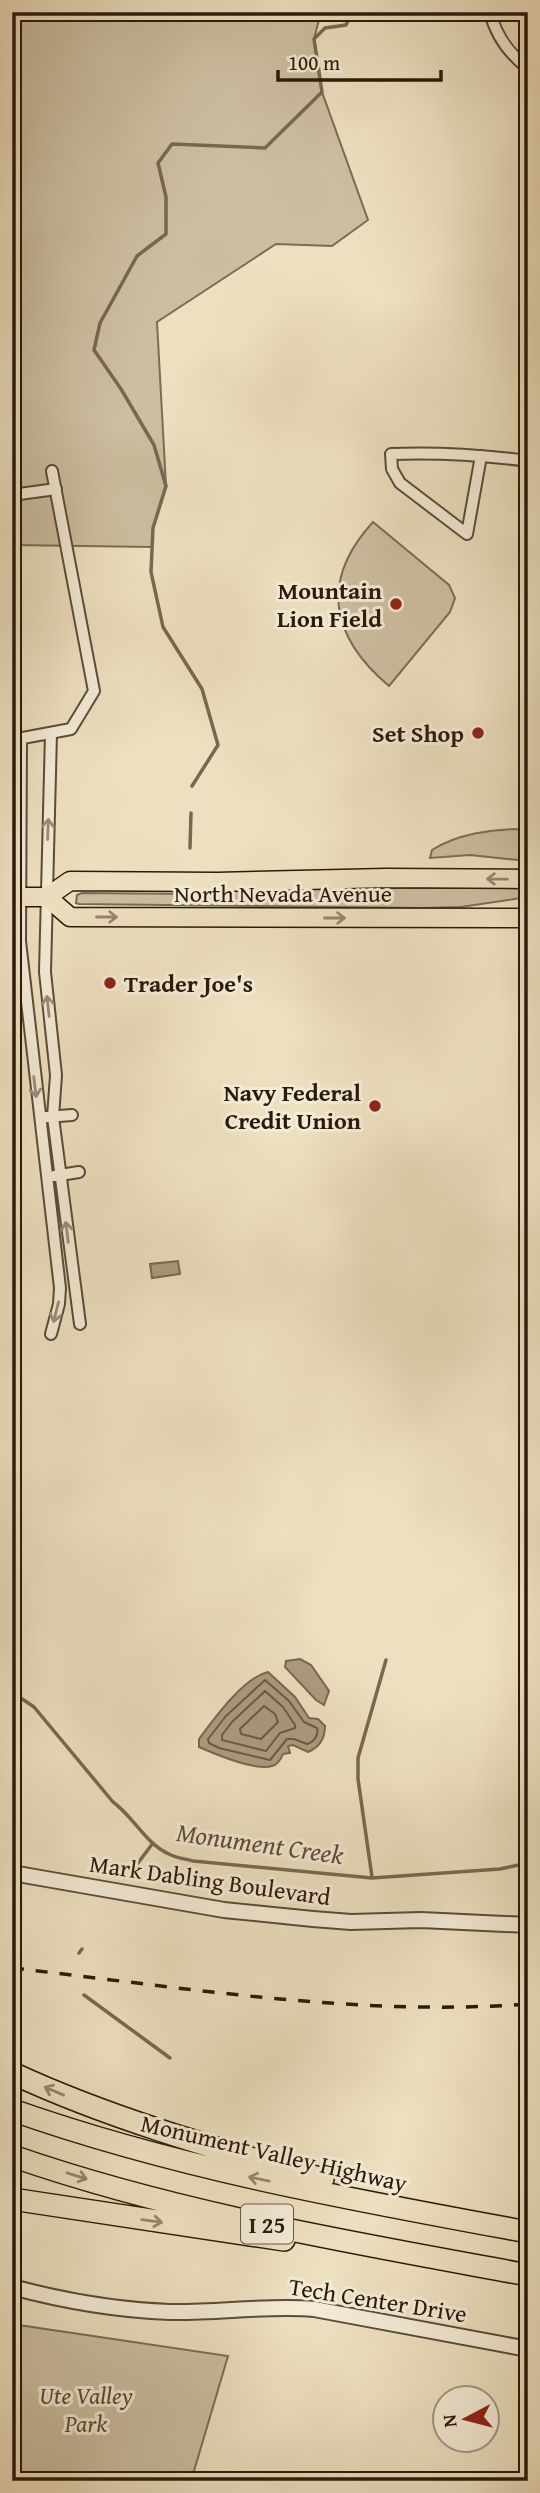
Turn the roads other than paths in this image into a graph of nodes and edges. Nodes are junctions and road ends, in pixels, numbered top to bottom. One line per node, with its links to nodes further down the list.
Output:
1 (490, 12): 2 (street)
2 (528, 68)
3 (481, 456): 3 (street); 4 (street)
4 (528, 461)
5 (52, 471): 6 (street)
6 (56, 489): 7 (street); 8 (street)
7 (12, 495)
8 (51, 733): 9 (street); 12 (street, one-way to 8)
9 (16, 740): 11 (street)
10 (528, 879): 12 (main road, North Nevada Avenue, one-way to 12)
11 (16, 897): 12 (main road, North Nevada Avenue); 16 (street, one-way to 16)
12 (47, 897): 13 (main road, North Nevada Avenue, one-way to 13); 15 (street, one-way to 12)
13 (528, 918)
14 (72, 1115): 15 (street)
15 (53, 1117): 16 (street); 18 (street)
16 (39, 1118): 19 (street)
17 (79, 1172): 18 (street)
18 (60, 1175): 19 (street); 20 (street, one-way to 18)
19 (47, 1177): 21 (street, one-way to 21)
20 (80, 1324)
21 (51, 1334)
22 (12, 1873): 23 (street, Mark Dabling Boulevard)
23 (528, 1925)
24 (12, 2073): 28 (highway, one-way to 24)
25 (12, 2110): 28 (highway, Monument Valley Highway / I 25, one-way to 25)
26 (12, 2155): 30 (highway, I 25, one-way to 30)
27 (12, 2199): 30 (highway, one-way to 30)
28 (494, 2226): 29 (highway, Monument Valley Highway / I 25)
29 (528, 2232)
30 (527, 2275)
31 (12, 2287): 32 (street, Tech Center Drive)
32 (528, 2349)

